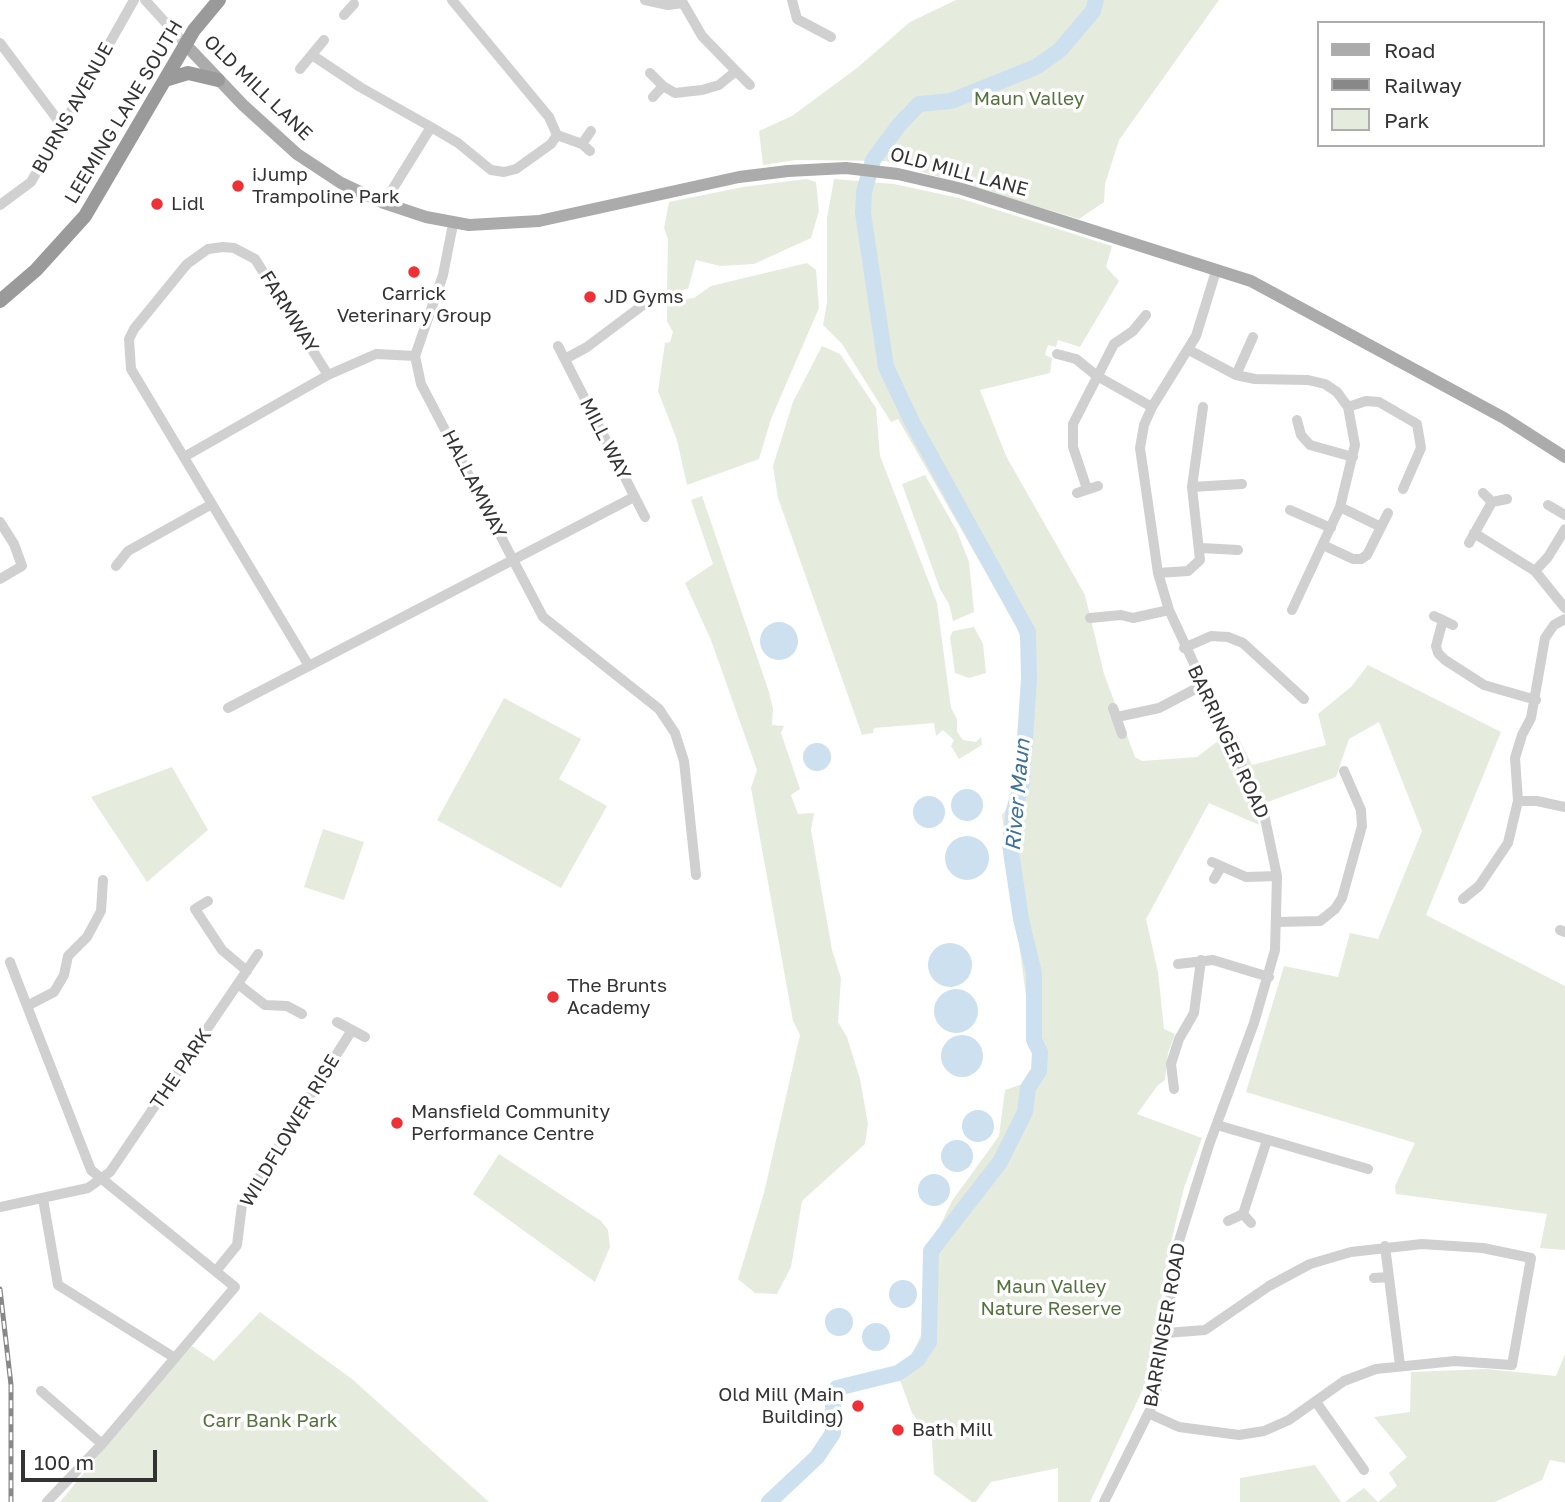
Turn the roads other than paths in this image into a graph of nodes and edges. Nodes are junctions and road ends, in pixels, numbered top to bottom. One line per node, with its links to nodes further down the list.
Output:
1 (134, 0): 23 (street, BURNS AVENUE)
2 (145, 0): 13 (street)
3 (219, 0): 13 (highway, LEEMING LANE SOUTH)
4 (452, 0): 26 (street)
5 (645, 0): 7 (street)
6 (792, 0): 10 (street)
7 (684, 1): 16 (street)
8 (354, 4): 9 (street)
9 (344, 15)
10 (831, 37)
11 (324, 40): 14 (street)
12 (0, 43): 23 (street)
13 (185, 44): 18 (highway, LEEMING LANE SOUTH); 19 (main road, OLD MILL LANE)
14 (312, 55): 15 (street); 24 (street)
15 (300, 69)
16 (736, 71): 20 (street); 21 (street)
17 (650, 73): 21 (street)
18 (165, 80): 19 (highway); 31 (highway, LEEMING LANE SOUTH)
19 (218, 80): 27 (main road, OLD MILL LANE)
20 (750, 85)
21 (663, 86): 22 (street)
22 (653, 97)
23 (63, 127): 28 (street, BURNS AVENUE)
24 (431, 127): 26 (street); 27 (street)
25 (592, 131): 26 (street)
26 (556, 135)
27 (384, 203): 29 (main road, OLD MILL LANE)
28 (1, 211)
29 (453, 224): 30 (main road, OLD MILL LANE); 38 (street)
30 (1216, 271): 36 (street, BARRINGER ROAD); 49 (main road, OLD MILL LANE)
31 (0, 300)
32 (643, 305): 39 (street)
33 (1146, 315): 42 (street)
34 (1253, 337): 40 (street)
35 (558, 346): 39 (street, MILL WAY)
36 (1189, 350): 40 (street); 43 (street, BARRINGER ROAD)
37 (1056, 354): 42 (street)
38 (415, 356): 41 (street, FARMWAY); 72 (street, HALLAMWAY)
39 (565, 359): 55 (street, MILL WAY)
40 (1236, 374): 45 (street)
41 (328, 375): 47 (street, FARMWAY); 47 (street, FARMWAY)
42 (1097, 376): 43 (street); 52 (street)
43 (1152, 407): 75 (street, BARRINGER ROAD)
44 (1203, 407): 51 (street)
45 (1348, 407): 48 (street); 53 (street)
46 (1297, 420): 48 (street)
47 (184, 457): 58 (street, FARMWAY)
48 (1353, 457): 60 (street)
49 (1565, 457)
50 (1241, 484): 51 (street)
51 (1192, 487): 70 (street)
52 (1088, 489)
53 (1403, 489)
54 (1483, 494): 57 (street)
55 (634, 497): 64 (street, MILL WAY); 72 (street)
56 (1507, 499): 57 (street)
57 (1492, 502): 74 (street)
58 (212, 504): 73 (street); 84 (street, FARMWAY)
59 (1548, 505): 63 (street)
60 (1340, 507): 66 (street); 67 (street)
61 (1290, 510): 67 (street)
62 (1388, 513): 66 (street)
63 (1565, 515)
64 (645, 517)
65 (0, 522): 76 (street)
66 (1381, 527): 69 (street)
67 (1331, 528): 69 (street)
68 (1565, 529): 74 (street)
69 (1323, 545): 77 (street)
70 (1201, 548): 71 (street); 75 (street)
71 (1238, 550)
72 (512, 558): 84 (street, HALLAMWAY); 95 (street)
73 (116, 566)
74 (1535, 571): 78 (street)
75 (1158, 573): 79 (street, BARRINGER ROAD)
76 (0, 579)
77 (1298, 606)
78 (1565, 608)
79 (1169, 610): 80 (street); 83 (street, BARRINGER ROAD)
80 (1090, 618)
81 (1565, 618): 88 (street)
82 (1443, 620): 88 (street)
83 (1184, 648): 85 (street, BARRINGER ROAD); 86 (street)
84 (309, 666): 90 (street, HALLAMWAY)
85 (1203, 685): 91 (street); 96 (street, BARRINGER ROAD)
86 (1295, 691): 87 (street); 89 (street)
87 (1304, 699)
88 (1536, 700): 93 (street)
89 (1288, 701)
90 (228, 708)
91 (1122, 734)
92 (1343, 777): 101 (street)
93 (1518, 801): 94 (street); 99 (street)
94 (1565, 807)
95 (696, 875)
96 (1277, 876): 97 (street); 101 (street, BARRINGER ROAD)
97 (1214, 879)
98 (103, 880): 109 (street)
99 (1470, 898)
100 (208, 901): 106 (street)
101 (1277, 922): 107 (street, BARRINGER ROAD)
102 (258, 954): 106 (street, THE PARK)
103 (1201, 960): 105 (street); 107 (street); 114 (street)
104 (10, 962): 109 (street)
105 (1178, 964)
106 (247, 971): 108 (street, THE PARK)
107 (1269, 977): 115 (street, BARRINGER ROAD)
108 (238, 984): 110 (street); 118 (street, THE PARK)
109 (27, 1006): 118 (street)
110 (302, 1014)
111 (337, 1022): 112 (street)
112 (352, 1030): 113 (street); 125 (street, WILDFLOWER RISE)
113 (365, 1037)
114 (1177, 1082)
115 (1217, 1125): 116 (street); 128 (street, BARRINGER ROAD)
116 (1266, 1140): 117 (street); 121 (street)
117 (1361, 1171)
118 (101, 1181): 119 (street); 125 (street)
119 (43, 1199): 120 (street); 129 (street)
120 (1, 1207)
121 (1243, 1213): 122 (street); 123 (street)
122 (1228, 1221)
123 (1251, 1223)
124 (1385, 1246): 126 (street); 128 (street); 130 (street)
125 (216, 1271): 129 (street)
126 (1389, 1277): 127 (street); 130 (street)
127 (1374, 1278)
128 (1166, 1334): 133 (street, BARRINGER ROAD)
129 (175, 1358): 134 (street)
130 (1401, 1365): 132 (street)
131 (41, 1391): 134 (street)
132 (1316, 1402): 133 (street); 135 (street)
133 (1150, 1414): 137 (street, BARRINGER ROAD)
134 (102, 1444): 136 (street)
135 (1364, 1470)
136 (47, 1502)
137 (1104, 1502)

